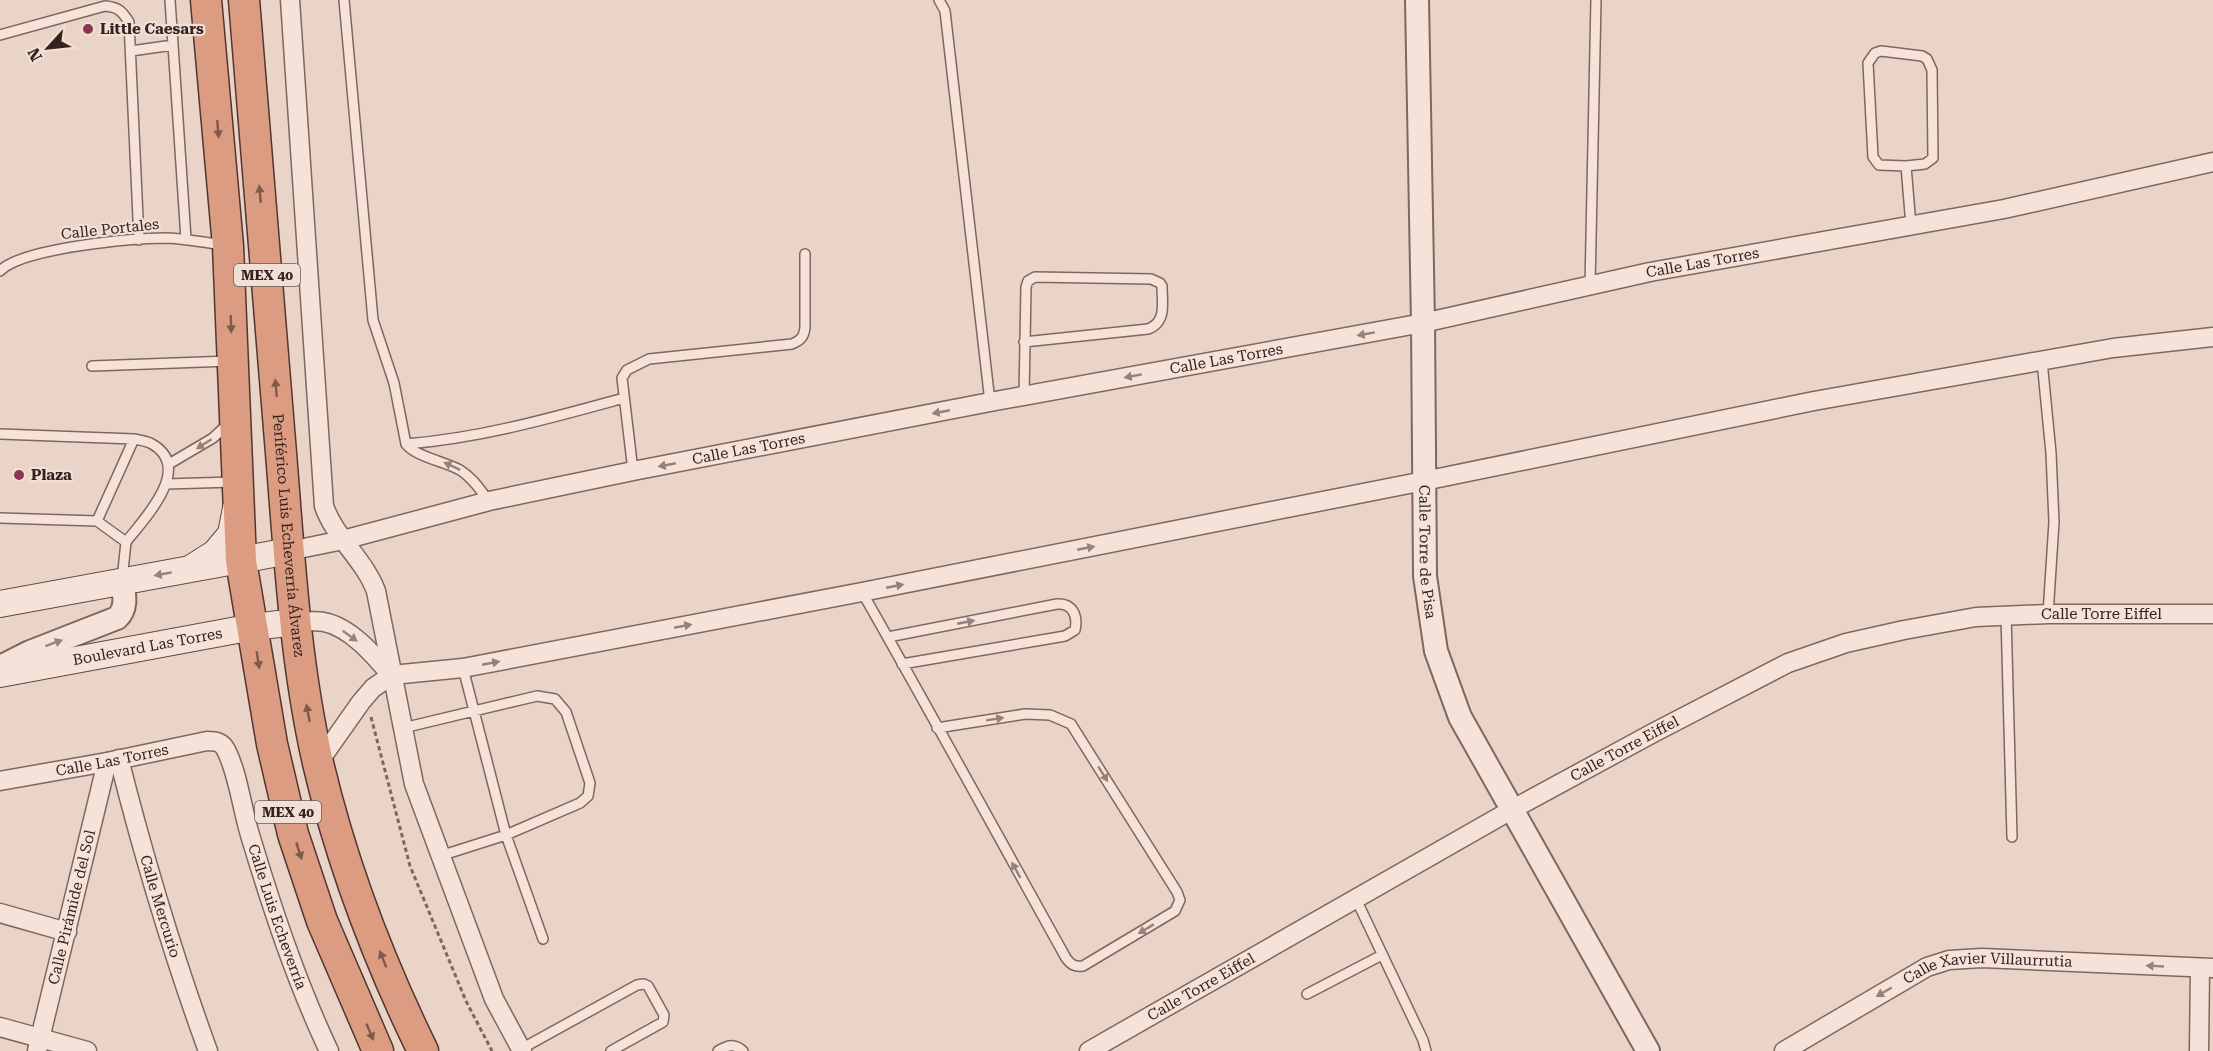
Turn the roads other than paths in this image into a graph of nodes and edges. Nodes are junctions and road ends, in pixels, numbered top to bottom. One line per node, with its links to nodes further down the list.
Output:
1 (170, 0): 10 (lane)
2 (206, 0): 17 (highway, MEX 40, one-way to 17)
3 (244, 0): 44 (highway, Periférico Luis Echeverría Álvarez / MEX 40, one-way to 3)
4 (291, 0): 42 (street)
5 (344, 0): 33 (lane)
6 (939, 0): 29 (lane)
7 (1417, 0): 21 (street, Calle Torre de Pisa)
8 (1596, 0): 20 (lane)
9 (0, 35): 11 (lane)
10 (173, 45): 11 (lane); 15 (lane)
11 (131, 51): 16 (lane)
12 (2213, 162): 14 (street, Calle Las Torres)
13 (1906, 166): 13 (lane); 14 (lane)
14 (1911, 226): 20 (street, Calle Las Torres)
15 (186, 239): 16 (lane, Calle Portales); 17 (lane, Calle Portales)
16 (139, 240): 19 (lane, Calle Portales)
17 (228, 246): 24 (highway, MEX 40, one-way to 24)
18 (805, 254): 28 (lane)
19 (0, 271)
20 (1590, 285): 21 (street, Calle Las Torres)
21 (1424, 323): 27 (street, Calle Las Torres, one-way to 27); 36 (street, Calle Torre de Pisa)
22 (2213, 337): 25 (street)
23 (1024, 342): 23 (lane); 27 (lane)
24 (233, 361): 26 (lane); 30 (highway, MEX 40)
25 (2042, 361): 36 (street); 51 (lane)
26 (92, 366)
27 (1024, 396): 29 (street, Calle Las Torres)
28 (624, 398): 33 (lane); 35 (lane)
29 (990, 402): 35 (street, Calle Las Torres, one-way to 35)
30 (235, 417): 34 (lane, one-way to 34); 38 (highway, MEX 40)
31 (0, 434): 32 (lane)
32 (134, 439): 34 (lane); 41 (lane)
33 (406, 444): 39 (lane, one-way to 33)
34 (169, 464): 37 (lane)
35 (633, 471): 39 (street, Calle Las Torres)
36 (1424, 481): 48 (street, one-way to 36); 69 (street, Calle Torre de Pisa)
37 (166, 484): 38 (lane); 43 (lane)
38 (238, 491): 45 (highway, MEX 40); 46 (main road)
39 (489, 501): 42 (street, Calle Las Torres)
40 (0, 518): 41 (lane)
41 (97, 521): 43 (lane)
42 (343, 540): 44 (street, Calle Las Torres); 61 (street)
43 (126, 542): 47 (lane)
44 (289, 551): 45 (main road, Calle Las Torres); 54 (highway, Periférico Luis Echeverría Álvarez / MEX 40); 55 (highway)
45 (241, 561): 46 (main road); 55 (highway, MEX 40)
46 (191, 568): 47 (main road, one-way to 47)
47 (122, 581): 49 (main road); 58 (street, one-way to 47)
48 (862, 592): 56 (lane); 59 (street, one-way to 48)
49 (12, 602): 50 (street)
50 (0, 612)
51 (2048, 614): 52 (street, Calle Torre Eiffel); 53 (street, Calle Torre Eiffel)
52 (2213, 614)
53 (2006, 615): 69 (street, Calle Torre Eiffel); 71 (lane)
54 (296, 622): 55 (main road, Boulevard Las Torres); 61 (street, one-way to 61); 67 (highway, Periférico Luis Echeverría Álvarez / MEX 40, one-way to 54)
55 (246, 625): 60 (main road, Boulevard Las Torres); 86 (highway, MEX 40, one-way to 86)
56 (888, 637): 57 (lane); 57 (lane, one-way to 57)
57 (902, 664): 64 (lane)
58 (0, 666)
59 (463, 668): 61 (street); 62 (lane)
60 (0, 674)
61 (392, 675): 63 (street); 67 (street)
62 (474, 711): 63 (lane); 70 (lane); 70 (lane)
63 (403, 728): 72 (street)
64 (938, 728): 64 (lane, one-way to 64)
65 (223, 744): 66 (street, Calle Las Torres); 85 (street, Calle Luis Echeverría)
66 (113, 761): 68 (street, Calle Las Torres); 75 (street, Calle Pirámide del Sol); 84 (street, Calle Mercurio)
67 (318, 763): 87 (highway, Periférico Luis Echeverría Álvarez / MEX 40, one-way to 67)
68 (0, 781)
69 (1513, 809): 73 (street, Calle Torre Eiffel); 93 (street, Calle Torre de Pisa)
70 (506, 835): 72 (lane); 76 (lane)
71 (2012, 837)
72 (440, 856): 82 (street)
73 (1356, 899): 77 (lane); 91 (street, Calle Torre Eiffel)
74 (0, 913): 75 (street)
75 (67, 932): 81 (street, Calle Pirámide del Sol)
76 (543, 939)
77 (1382, 955): 79 (lane); 92 (lane)
78 (2206, 968): 94 (street, Calle Xavier Villaurrutia, one-way to 94); 95 (street)
79 (1307, 994)
80 (0, 1027): 81 (street)
81 (39, 1045): 83 (street)
82 (521, 1050): 88 (lane)
83 (87, 1051)
84 (208, 1051)
85 (329, 1051)
86 (378, 1051)
87 (423, 1051)
88 (611, 1051)
89 (718, 1051): 90 (lane)
90 (744, 1051)
91 (1089, 1051)
92 (1426, 1051)
93 (1648, 1051)
94 (1784, 1051)
95 (2199, 1051)

